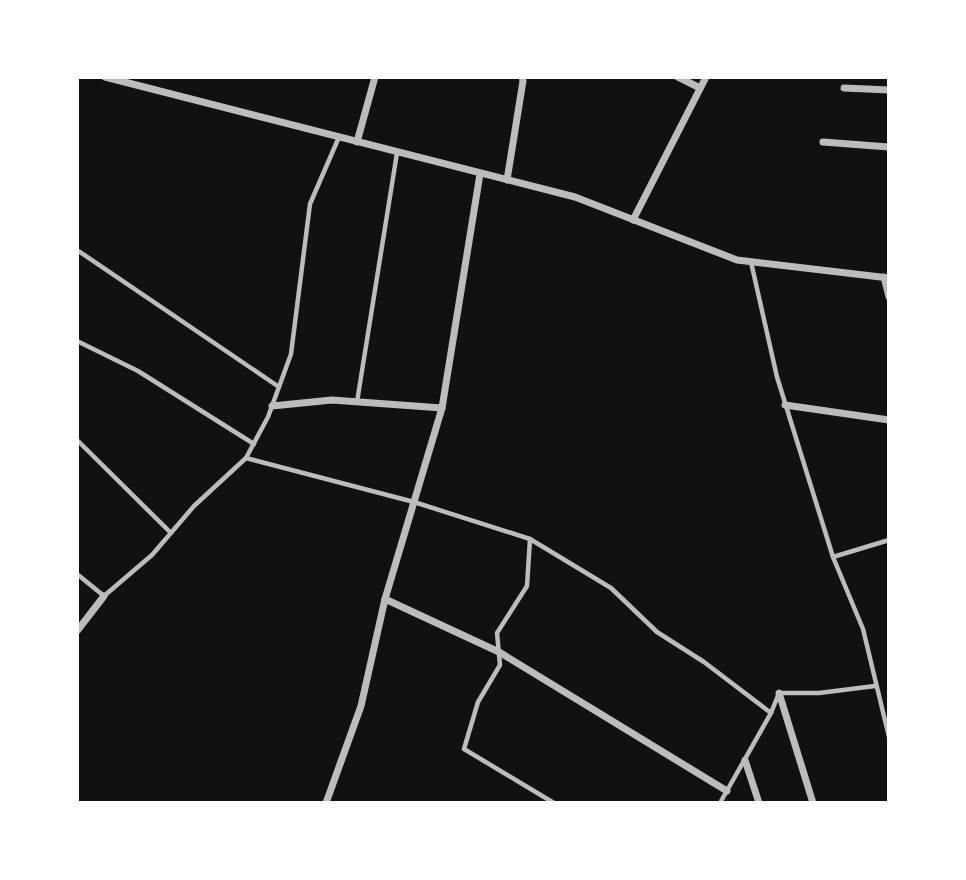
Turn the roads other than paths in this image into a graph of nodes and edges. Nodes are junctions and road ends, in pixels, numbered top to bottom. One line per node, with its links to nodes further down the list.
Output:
1 (106, 77): 9 (street)
2 (375, 77): 10 (street)
3 (522, 77): 15 (street)
4 (678, 77): 6 (street)
5 (706, 77): 6 (street)
6 (700, 88): 16 (street)
7 (844, 88): 8 (street)
8 (889, 90)
9 (339, 137): 10 (street); 22 (lane)
10 (357, 142): 13 (street)
11 (823, 142): 12 (street)
12 (889, 147)
13 (397, 153): 14 (street); 23 (lane)
14 (480, 174): 15 (street); 26 (street)
15 (507, 180): 16 (street)
16 (633, 220): 18 (street)
17 (77, 250): 22 (lane)
18 (751, 262): 19 (street); 25 (lane)
19 (886, 278): 20 (street)
20 (889, 297)
21 (77, 341): 29 (lane)
22 (279, 387): 24 (lane)
23 (357, 402): 24 (street); 26 (street)
24 (272, 405): 29 (lane)
25 (785, 405): 27 (street); 35 (lane)
26 (442, 408): 31 (street)
27 (889, 420)
28 (77, 440): 32 (lane)
29 (254, 444): 30 (lane)
30 (247, 458): 31 (lane); 32 (lane)
31 (414, 502): 33 (lane); 38 (street)
32 (171, 533): 37 (lane)
33 (530, 538): 40 (lane); 43 (lane)
34 (889, 540): 35 (lane)
35 (833, 557): 41 (lane)
36 (77, 574): 37 (lane)
37 (103, 596): 39 (street)
38 (385, 599): 40 (street); 47 (street)
39 (77, 631)
40 (499, 652): 46 (street); 48 (lane)
41 (875, 686): 42 (lane); 44 (lane)
42 (779, 693): 43 (lane); 51 (street)
43 (771, 713): 45 (lane)
44 (889, 737)
45 (745, 760): 46 (lane); 50 (street)
46 (727, 791): 49 (lane)
47 (326, 803)
48 (554, 803)
49 (720, 803)
50 (759, 803)
51 (813, 803)

